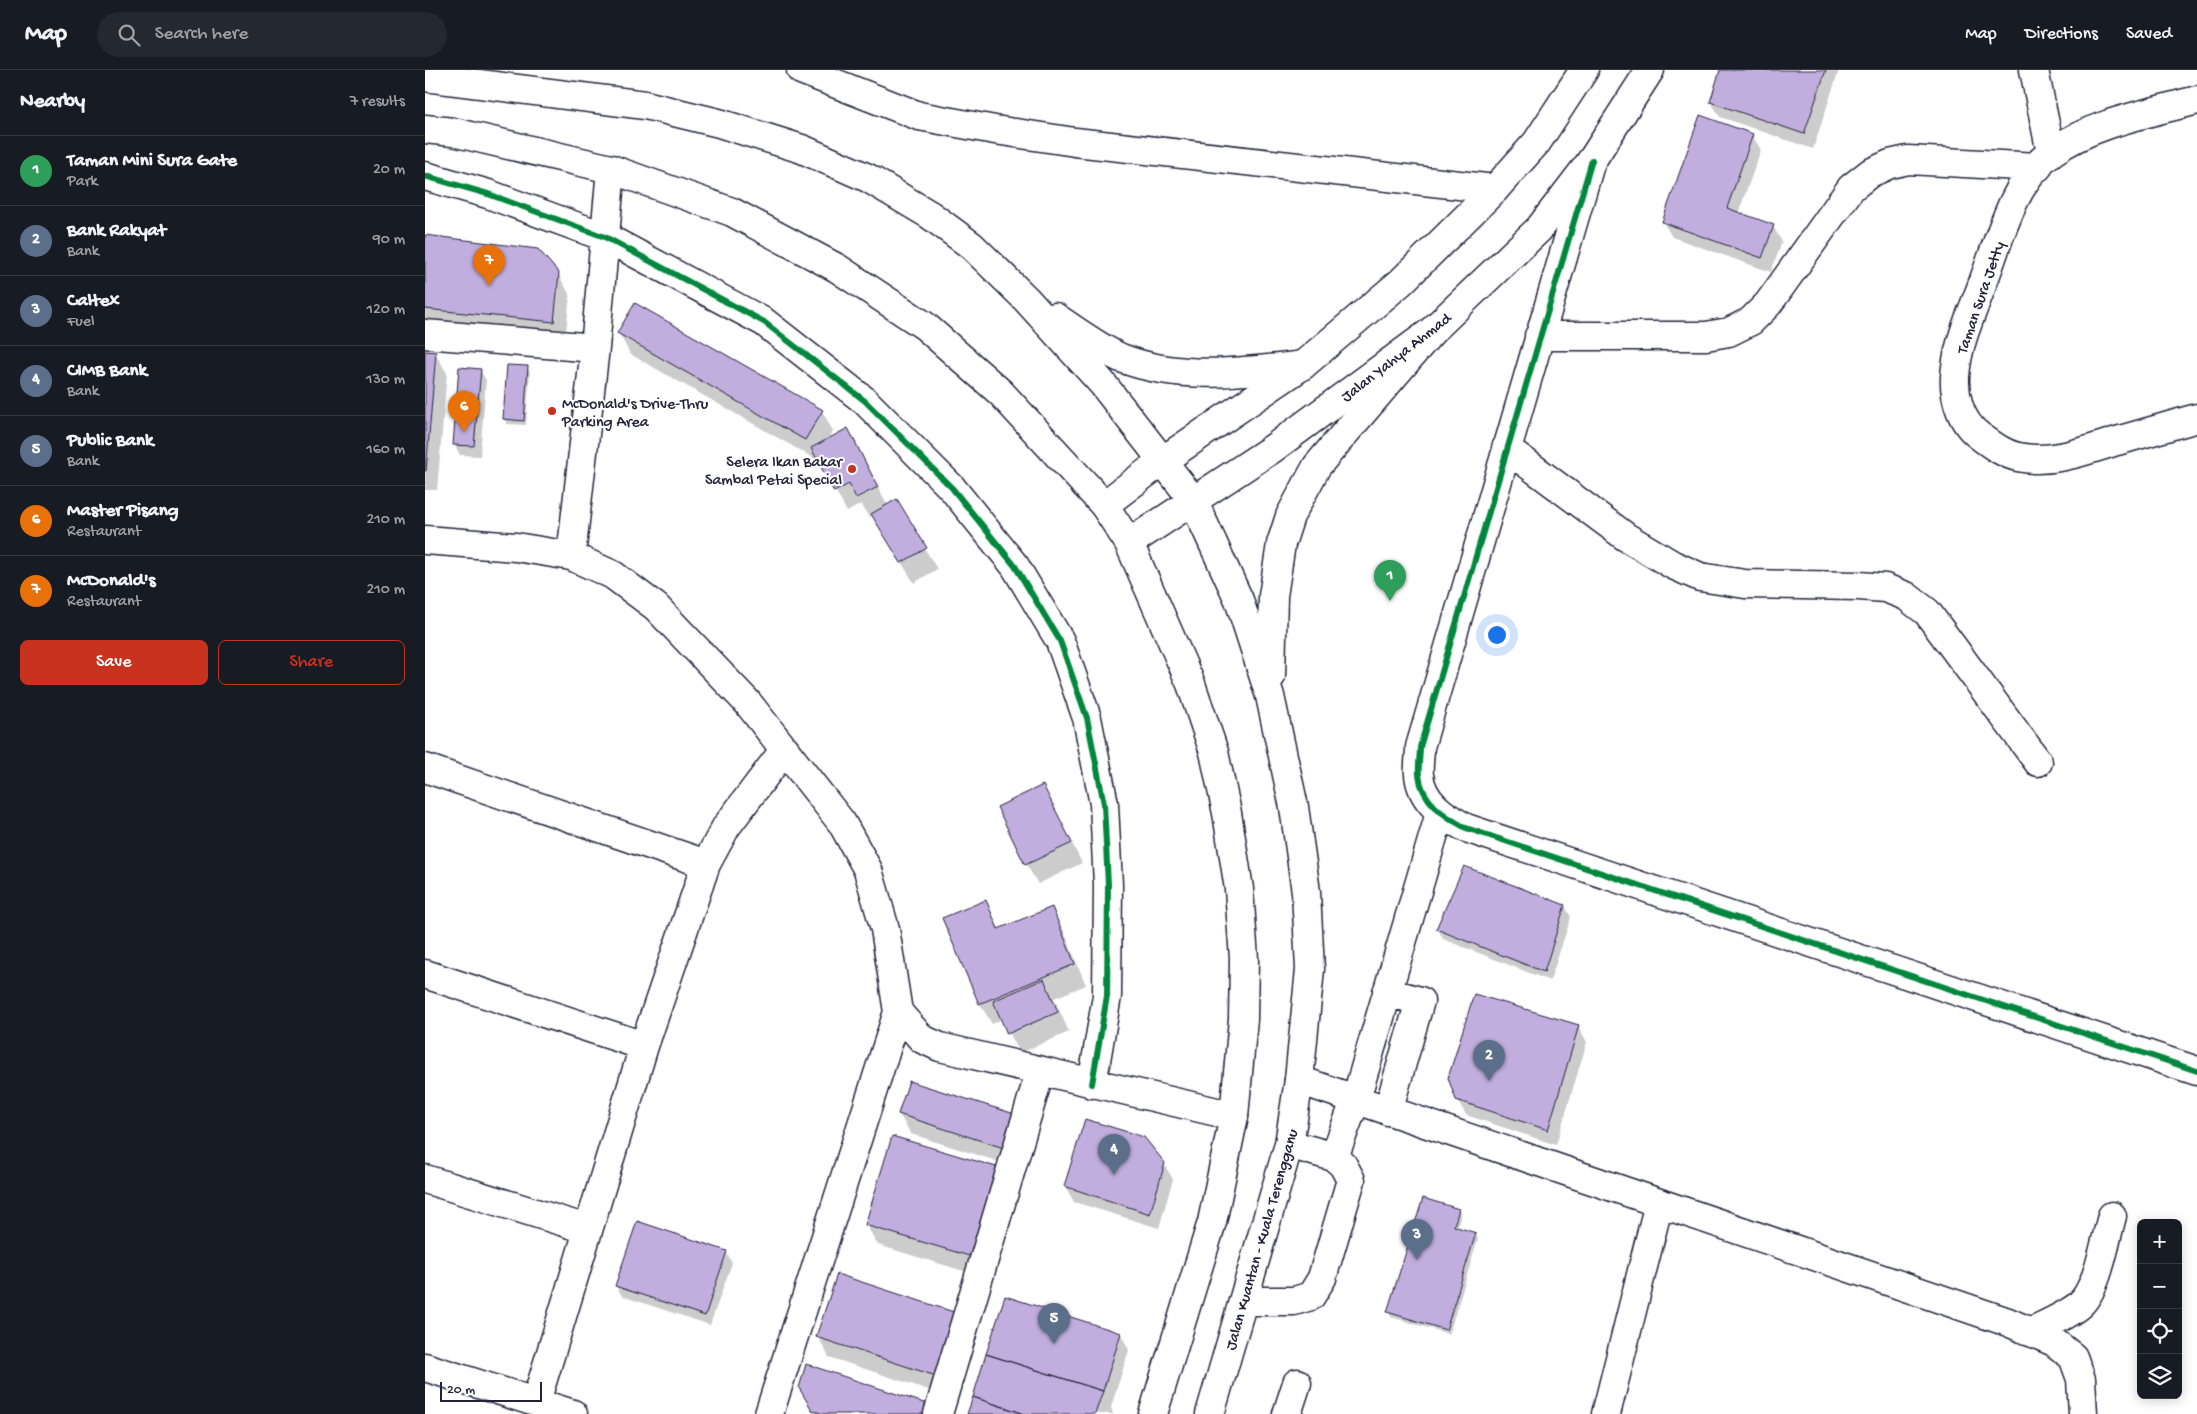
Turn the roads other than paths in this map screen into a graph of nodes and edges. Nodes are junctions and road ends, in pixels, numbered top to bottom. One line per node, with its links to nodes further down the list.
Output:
1 (801, 70): 12 (main road)
2 (1584, 70): 12 (main road)
3 (1650, 70): 8 (main road, Jalan Yahya Ahmad)
4 (2034, 70): 9 (main road)
5 (425, 77): 14 (main road, Jalan Kuantan - Kuala Terengganu)
6 (2197, 100): 9 (main road, Taman Sura Jetty)
7 (425, 129): 10 (main road)
8 (1591, 160): 15 (main road, Jalan Yahya Ahmad); 17 (main road)
9 (2044, 160): 17 (main road); 20 (main road, Taman Sura Jetty)
10 (611, 169): 13 (main road); 24 (main road)
11 (425, 176): 13 (main road)
12 (1495, 189): 19 (main road)
13 (605, 237): 18 (main road); 41 (main road)
14 (1026, 300): 19 (main road); 22 (main road, Jalan Kuantan - Kuala Terengganu)
15 (1432, 331): 23 (main road, Jalan Yahya Ahmad); 28 (main road)
16 (425, 334): 18 (main road)
17 (1539, 336): 21 (main road)
18 (595, 348): 27 (main road)
19 (1303, 364): 22 (main road)
20 (2197, 418)
21 (1507, 448): 30 (main road); 32 (main road)
22 (1162, 461): 23 (main road, Jalan Kuantan - Kuala Terengganu); 24 (main road)
23 (1193, 500): 26 (main road, Jalan Yahya Ahmad); 28 (main road, Jalan Kuantan - Kuala Terengganu)
24 (1104, 505): 26 (main road)
25 (425, 540): 27 (main road)
26 (1129, 543): 44 (main road)
27 (571, 556): 29 (main road)
28 (1270, 696): 40 (main road, Jalan Kuantan - Kuala Terengganu)
29 (785, 750): 33 (main road); 36 (main road)
30 (2038, 762)
31 (425, 768): 33 (main road)
32 (1440, 813): 35 (main road); 38 (main road)
33 (706, 864): 37 (main road)
34 (425, 974): 37 (main road)
35 (1387, 992): 42 (main road); 43 (main road)
36 (898, 1012): 39 (main road); 57 (main road)
37 (644, 1046): 50 (main road)
38 (2197, 1071)
39 (1040, 1072): 41 (main road); 58 (main road)
40 (1299, 1080): 42 (main road); 45 (main road, Jalan Kuantan - Kuala Terengganu)
41 (1092, 1084): 44 (main road)
42 (1356, 1099): 43 (main road); 46 (main road)
43 (1388, 1111): 48 (main road)
44 (1234, 1116): 59 (main road)
45 (1289, 1144): 46 (main road); 51 (main road, Jalan Kuantan - Kuala Terengganu)
46 (1333, 1157): 51 (main road)
47 (425, 1179): 50 (main road)
48 (1659, 1203): 52 (main road); 62 (main road)
49 (2112, 1216): 52 (main road)
50 (587, 1229): 55 (main road)
51 (1245, 1301): 60 (main road, Jalan Kuantan - Kuala Terengganu)
52 (2030, 1332): 63 (main road)
53 (425, 1368): 55 (main road)
54 (1297, 1383): 61 (main road)
55 (536, 1402): 56 (main road)
56 (573, 1414)
57 (769, 1414)
58 (938, 1414)
59 (1153, 1414)
60 (1210, 1414)
61 (1287, 1414)
62 (1606, 1414)
63 (2083, 1414)

